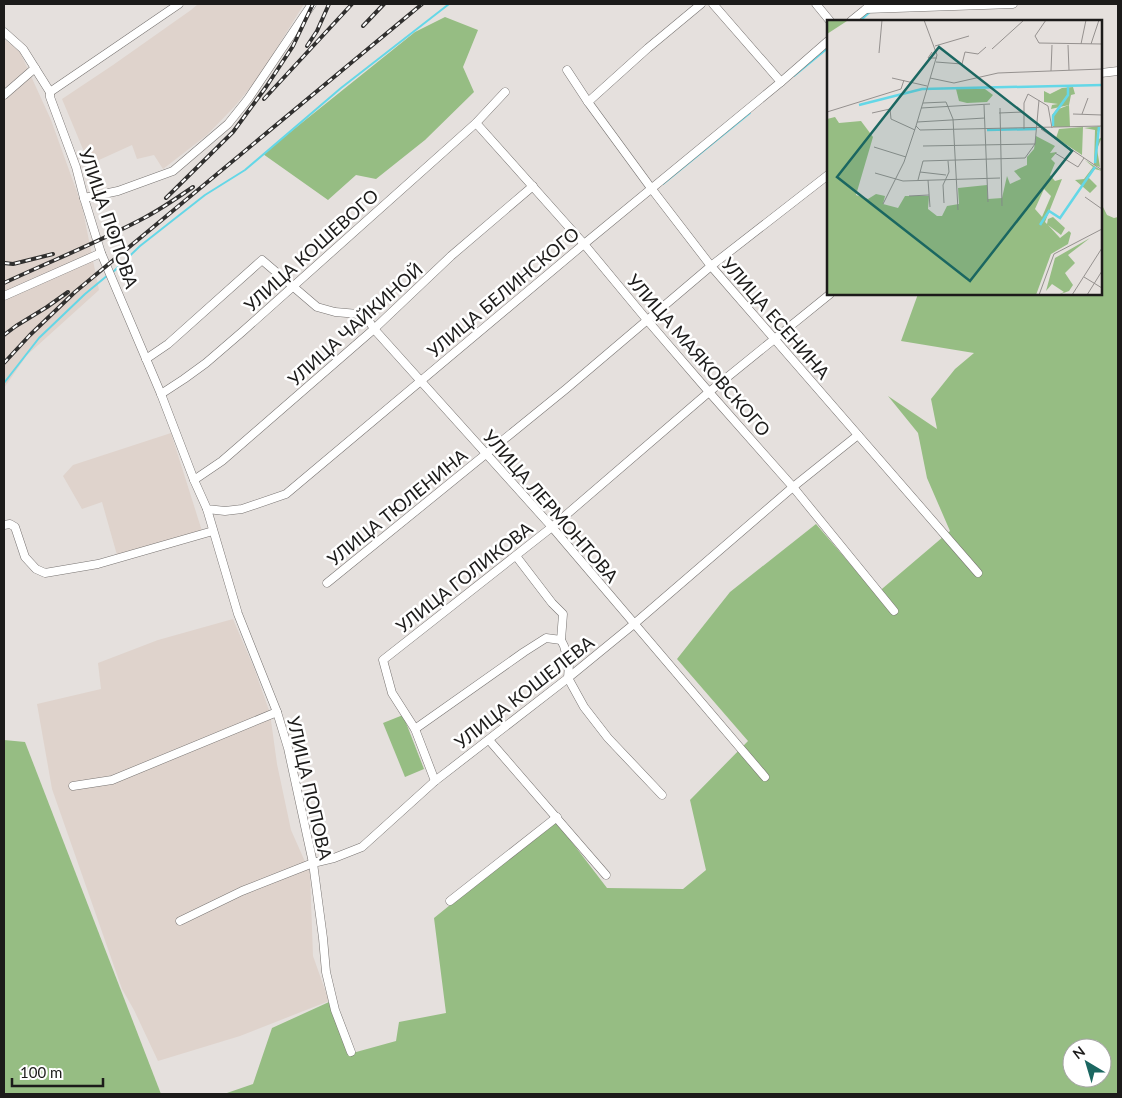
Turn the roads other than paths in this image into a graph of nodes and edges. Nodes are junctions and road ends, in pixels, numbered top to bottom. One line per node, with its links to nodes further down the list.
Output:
1 (178, 4): 17 (street)
2 (312, 4): 25 (street)
3 (701, 4): 20 (street)
4 (713, 4): 16 (street)
5 (816, 4): 8 (street)
6 (1012, 4): 7 (street)
7 (869, 6): 9 (street)
8 (829, 20)
9 (852, 20)
10 (4, 32): 12 (street, УЛИЦА ПОПОВА)
11 (827, 42): 16 (street, УЛИЦА БЕЛИНСКОГО)
12 (35, 68): 17 (street, УЛИЦА ПОПОВА); 19 (street)
13 (567, 70): 20 (street, УЛИЦА ЕСЕНИНА)
14 (1118, 71): 15 (street)
15 (1102, 73)
16 (781, 82): 24 (street, УЛИЦА БЕЛИНСКОГО)
17 (50, 92): 25 (street, УЛИЦА ПОПОВА)
18 (505, 92): 21 (street, УЛИЦА КОШЕВОГО)
19 (4, 94)
20 (588, 102): 24 (street, УЛИЦА ЕСЕНИНА)
21 (476, 123): 23 (street, УЛИЦА МАЯКОВСКОГО); 29 (street, УЛИЦА КОШЕВОГО)
22 (827, 176): 28 (street, УЛИЦА ТЮЛЕНИНА)
23 (533, 186): 26 (street, УЛИЦА МАЯКОВСКОГО); 33 (street, УЛИЦА ЧАЙКИНОЙ)
24 (651, 188): 26 (street, УЛИЦА БЕЛИНСКОГО); 28 (street, УЛИЦА ЕСЕНИНА)
25 (84, 198): 27 (street, УЛИЦА ПОПОВА)
26 (584, 244): 32 (street, УЛИЦА МАЯКОВСКОГО); 36 (street, УЛИЦА БЕЛИНСКОГО)
27 (101, 253): 31 (street); 35 (street, УЛИЦА ПОПОВА)
28 (712, 266): 32 (street, УЛИЦА ТЮЛЕНИНА); 34 (street, УЛИЦА ЕСЕНИНА)
29 (293, 286): 33 (street, УЛИЦА ЛЕРМОНТОВА); 35 (street, УЛИЦА ЛЕРМОНТОВА); 38 (street, УЛИЦА КОШЕВОГО)
30 (829, 295): 34 (street, УЛИЦА ГОЛИКОВА)
31 (4, 296)
32 (647, 320): 37 (street, УЛИЦА МАЯКОВСКОГО); 40 (street, УЛИЦА ТЮЛЕНИНА)
33 (374, 329): 36 (street, УЛИЦА ЛЕРМОНТОВА); 41 (street, УЛИЦА ЧАЙКИНОЙ)
34 (775, 339): 37 (street, УЛИЦА ГОЛИКОВА); 39 (street, УЛИЦА ЕСЕНИНА)
35 (146, 359): 38 (street, УЛИЦА ПОПОВА)
36 (420, 382): 40 (street, УЛИЦА ЛЕРМОНТОВА); 43 (street, УЛИЦА БЕЛИНСКОГО)
37 (709, 392): 42 (street, УЛИЦА МАЯКОВСКОГО); 45 (street, УЛИЦА ГОЛИКОВА)
38 (161, 394): 41 (street, УЛИЦА ПОПОВА)
39 (858, 435): 42 (street, УЛИЦА КОШЕЛЕВА); 48 (street, УЛИЦА ЕСЕНИНА)
40 (486, 454): 45 (street, УЛИЦА ЛЕРМОНТОВА); 49 (street, УЛИЦА ТЮЛЕНИНА)
41 (194, 480): 43 (street)
42 (794, 487): 50 (street, УЛИЦА МАЯКОВСКОГО); 51 (street, УЛИЦА КОШЕЛЕВА)
43 (207, 509): 46 (street, УЛИЦА ПОПОВА)
44 (4, 525): 46 (street)
45 (552, 527): 47 (street, УЛИЦА ГОЛИКОВА); 51 (street, УЛИЦА ЛЕРМОНТОВА)
46 (213, 531): 54 (street, УЛИЦА ПОПОВА)
47 (516, 556): 52 (street); 55 (street, УЛИЦА ГОЛИКОВА)
48 (978, 573)
49 (327, 583)
50 (894, 611)
51 (634, 624): 53 (street, УЛИЦА КОШЕЛЕВА); 57 (street, УЛИЦА ЛЕРМОНТОВА)
52 (561, 640): 53 (street); 55 (street)
53 (568, 678): 56 (street, УЛИЦА КОШЕЛЕВА); 60 (street)
54 (277, 712): 59 (street); 62 (street, УЛИЦА ПОПОВА)
55 (415, 729): 58 (street, УЛИЦА ГОЛИКОВА)
56 (489, 740): 58 (street, УЛИЦА КОШЕЛЕВА); 61 (street)
57 (766, 777)
58 (435, 781): 62 (street, УЛИЦА КОШЕЛЕВА)
59 (73, 786)
60 (662, 795)
61 (557, 817): 63 (street); 64 (street)
62 (313, 863): 65 (street, УЛИЦА КОШЕЛЕВА); 66 (street, УЛИЦА ПОПОВА)
63 (606, 875)
64 (450, 901)
65 (180, 921)
66 (351, 1052)

